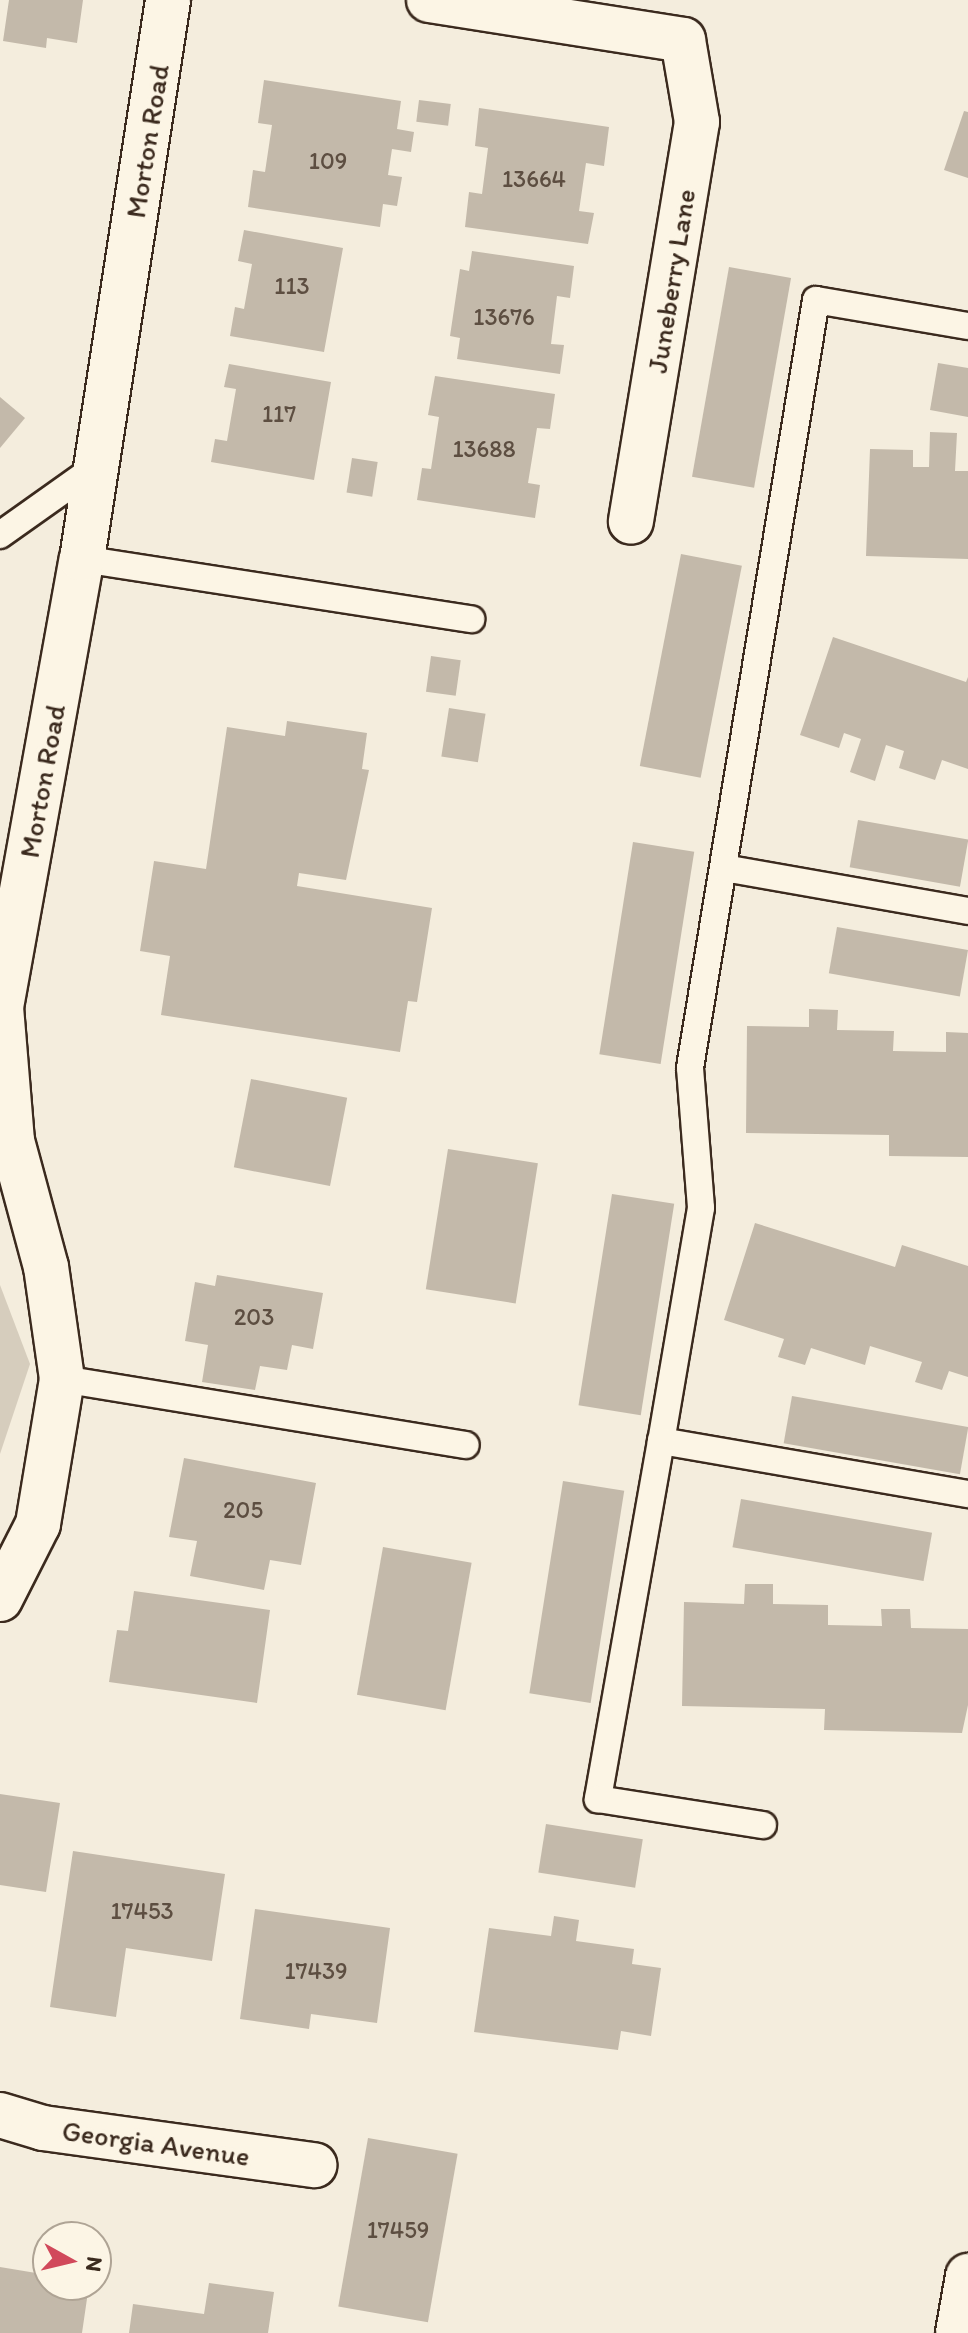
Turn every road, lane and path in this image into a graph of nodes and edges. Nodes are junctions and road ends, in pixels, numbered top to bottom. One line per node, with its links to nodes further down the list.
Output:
1 (168, 0): 4 (street, Morton Road)
2 (429, 0): 5 (street, Juneberry Lane)
3 (968, 326): 9 (lane)
4 (97, 466): 6 (lane); 7 (street, Morton Road)
5 (631, 522)
6 (0, 535)
7 (82, 559): 8 (lane); 11 (street, Morton Road)
8 (471, 619)
9 (724, 868): 10 (lane); 13 (lane)
10 (968, 911)
11 (0, 1006): 12 (street, Morton Road)
12 (62, 1379): 14 (lane); 16 (street, Morton Road)
13 (661, 1441): 15 (lane); 17 (lane)
14 (466, 1445)
15 (968, 1494)
16 (0, 1599)
17 (763, 1825)
18 (0, 2115): 19 (street, Georgia Avenue)
19 (314, 2165)
20 (968, 2276): 21 (street)
21 (958, 2333)

